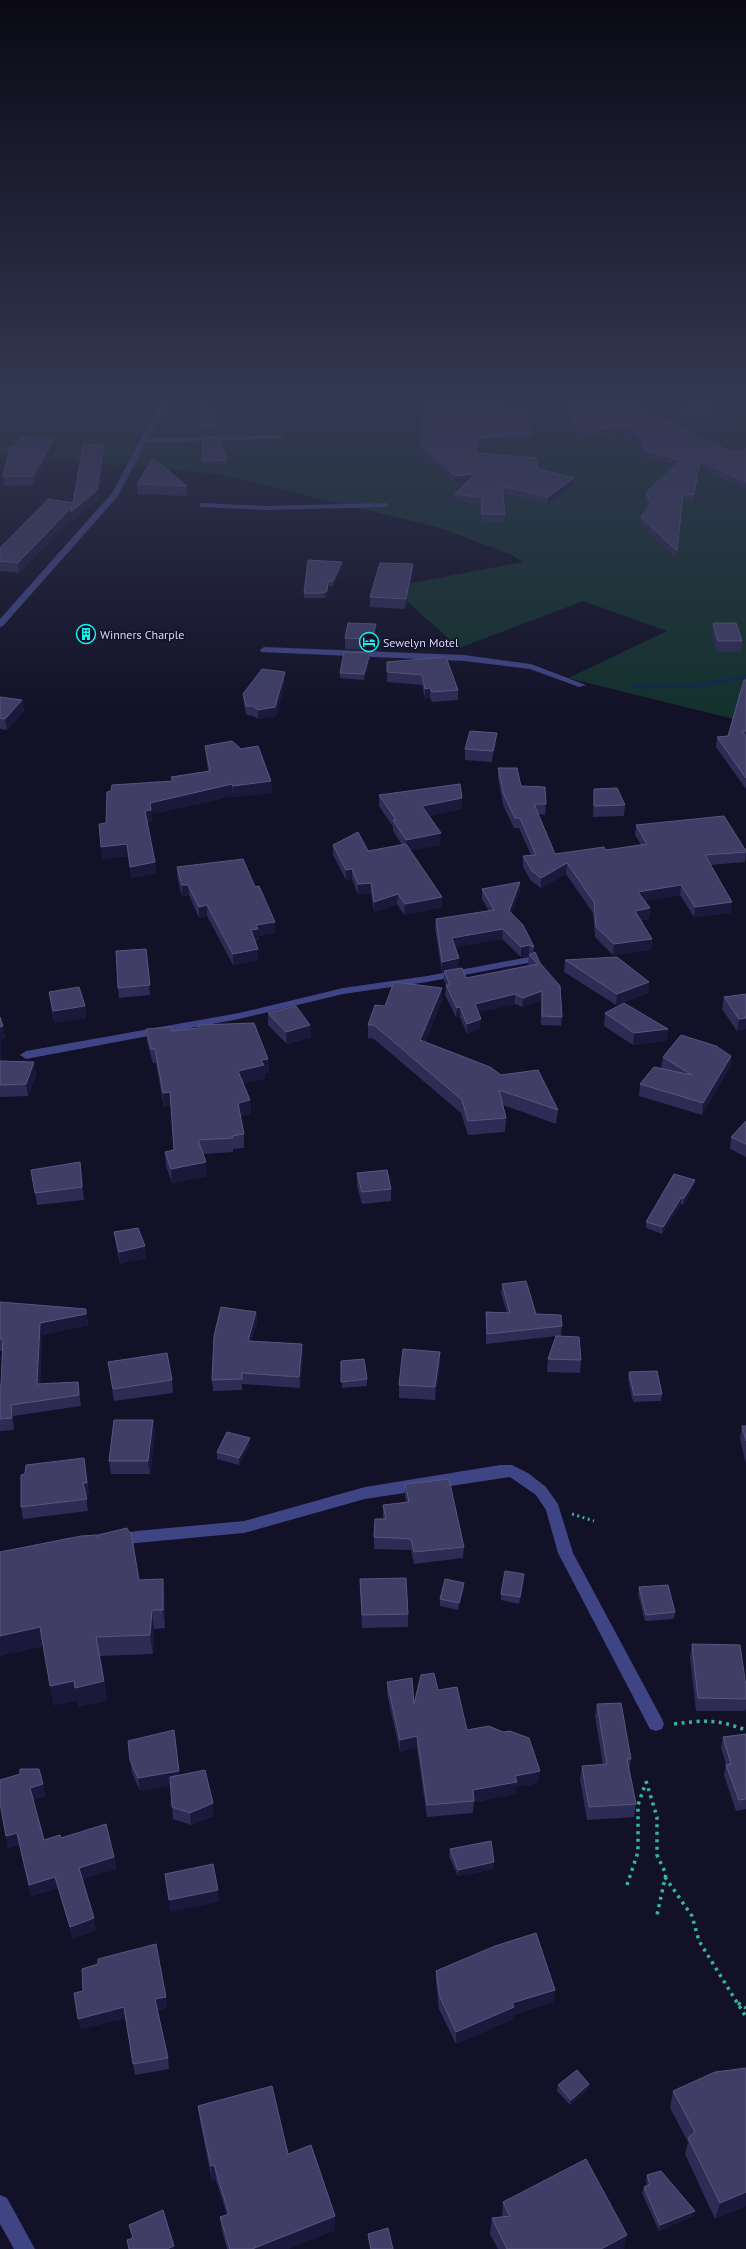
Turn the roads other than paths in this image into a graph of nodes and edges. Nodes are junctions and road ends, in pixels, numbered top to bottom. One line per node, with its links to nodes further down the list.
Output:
1 (107, 503): 4 (street)
2 (202, 504): 3 (street)
3 (386, 505)
4 (0, 624)
5 (264, 650): 6 (street)
6 (582, 685)
7 (529, 960): 8 (street)
8 (26, 1055)
9 (100, 1545): 10 (street)
10 (656, 1724)
11 (0, 2205): 12 (street)
12 (25, 2249)

